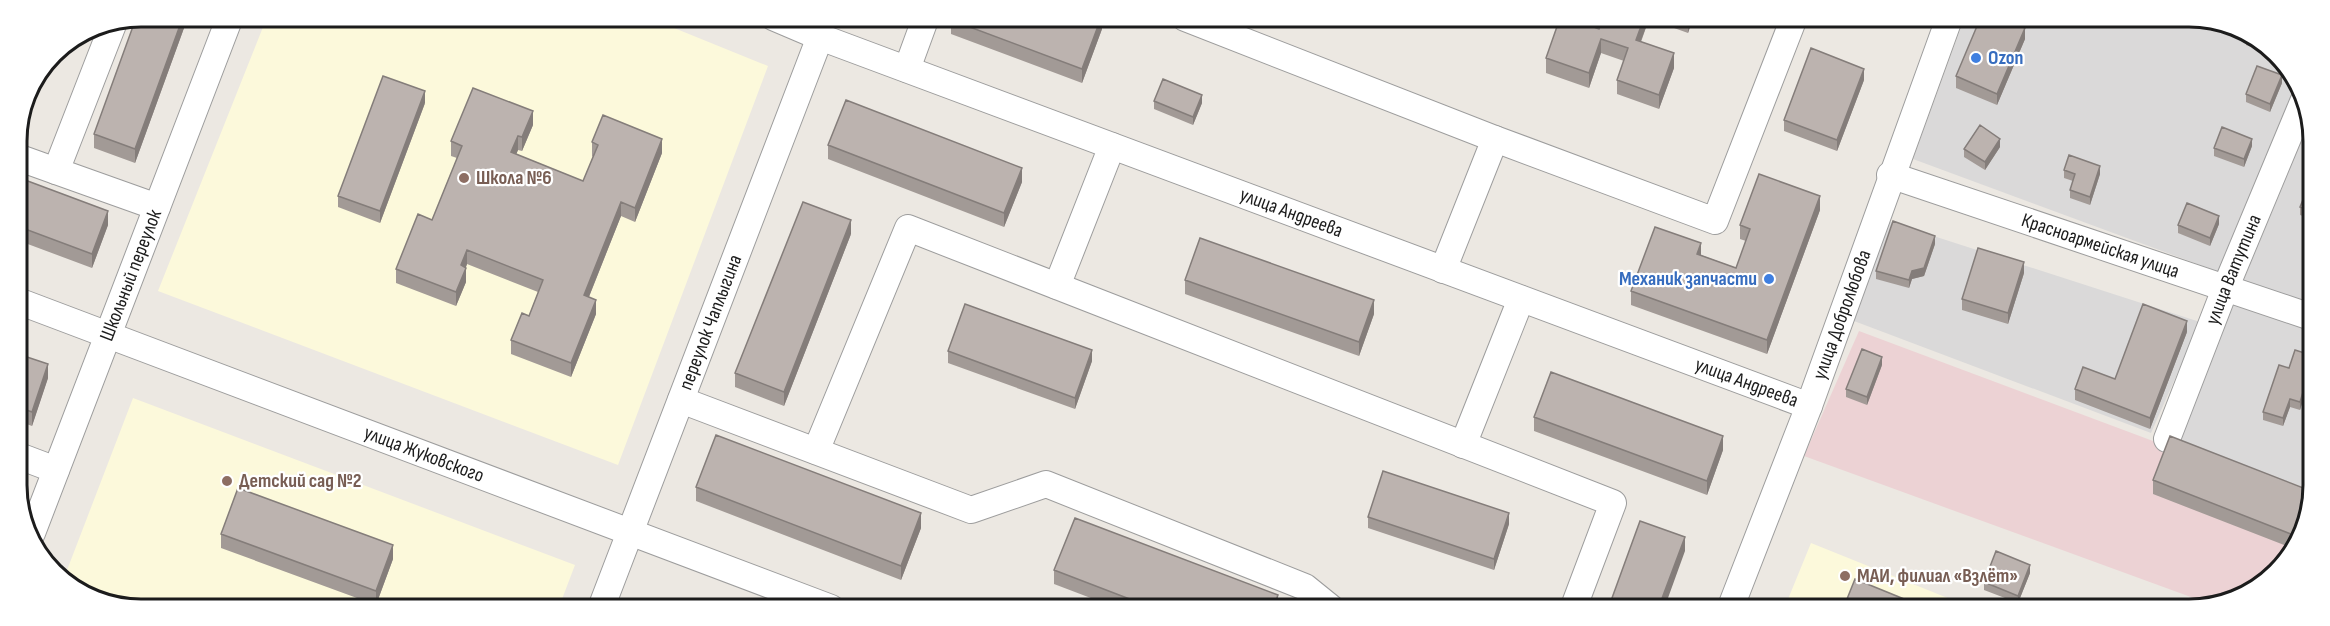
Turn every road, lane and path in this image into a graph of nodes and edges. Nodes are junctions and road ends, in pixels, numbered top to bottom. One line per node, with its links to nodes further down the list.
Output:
1 (226, 27): 16 (street, Школьный переулок)
2 (796, 27): 8 (street, улица Андреева)
3 (922, 27): 9 (street)
4 (1208, 27): 11 (street)
5 (1790, 27): 11 (street)
6 (1946, 27): 15 (street, улица Добролюбова)
7 (110, 31): 14 (street)
8 (820, 37): 9 (street, улица Андреева); 24 (street, переулок Чаплыгина)
9 (907, 69): 12 (street, улица Андреева)
10 (2299, 112): 19 (street, улица Ватутина)
11 (1495, 139): 17 (street)
12 (1112, 146): 17 (street, улица Андреева); 18 (street)
13 (27, 161): 14 (street)
14 (56, 171): 16 (street)
15 (1890, 176): 19 (street, Красноармейская улица); 25 (street, улица Добролюбова)
16 (157, 207): 23 (street, Школьный переулок)
17 (1443, 270): 20 (street, улица Андреева)
18 (1057, 286): 27 (street); 28 (street)
19 (2225, 289): 22 (street, Красноармейская улица); 26 (street, улица Ватутина)
20 (1521, 299): 25 (street, улица Андреева); 27 (street)
21 (27, 304): 23 (street, улица Жуковского)
22 (2303, 314)
23 (108, 334): 30 (street, Школьный переулок); 32 (street, улица Жуковского)
24 (681, 400): 28 (street); 32 (street, переулок Чаплыгина)
25 (1809, 406): 37 (street, улица Добролюбова)
26 (2167, 439)
27 (1463, 445): 36 (street)
28 (816, 451): 35 (street)
29 (27, 459): 30 (street)
30 (56, 470): 31 (street, Школьный переулок)
31 (35, 525)
32 (630, 531): 33 (street, переулок Чаплыгина); 34 (street, улица Жуковского)
33 (604, 599)
34 (808, 599)
35 (1320, 599)
36 (1576, 599)
37 (1734, 599)

